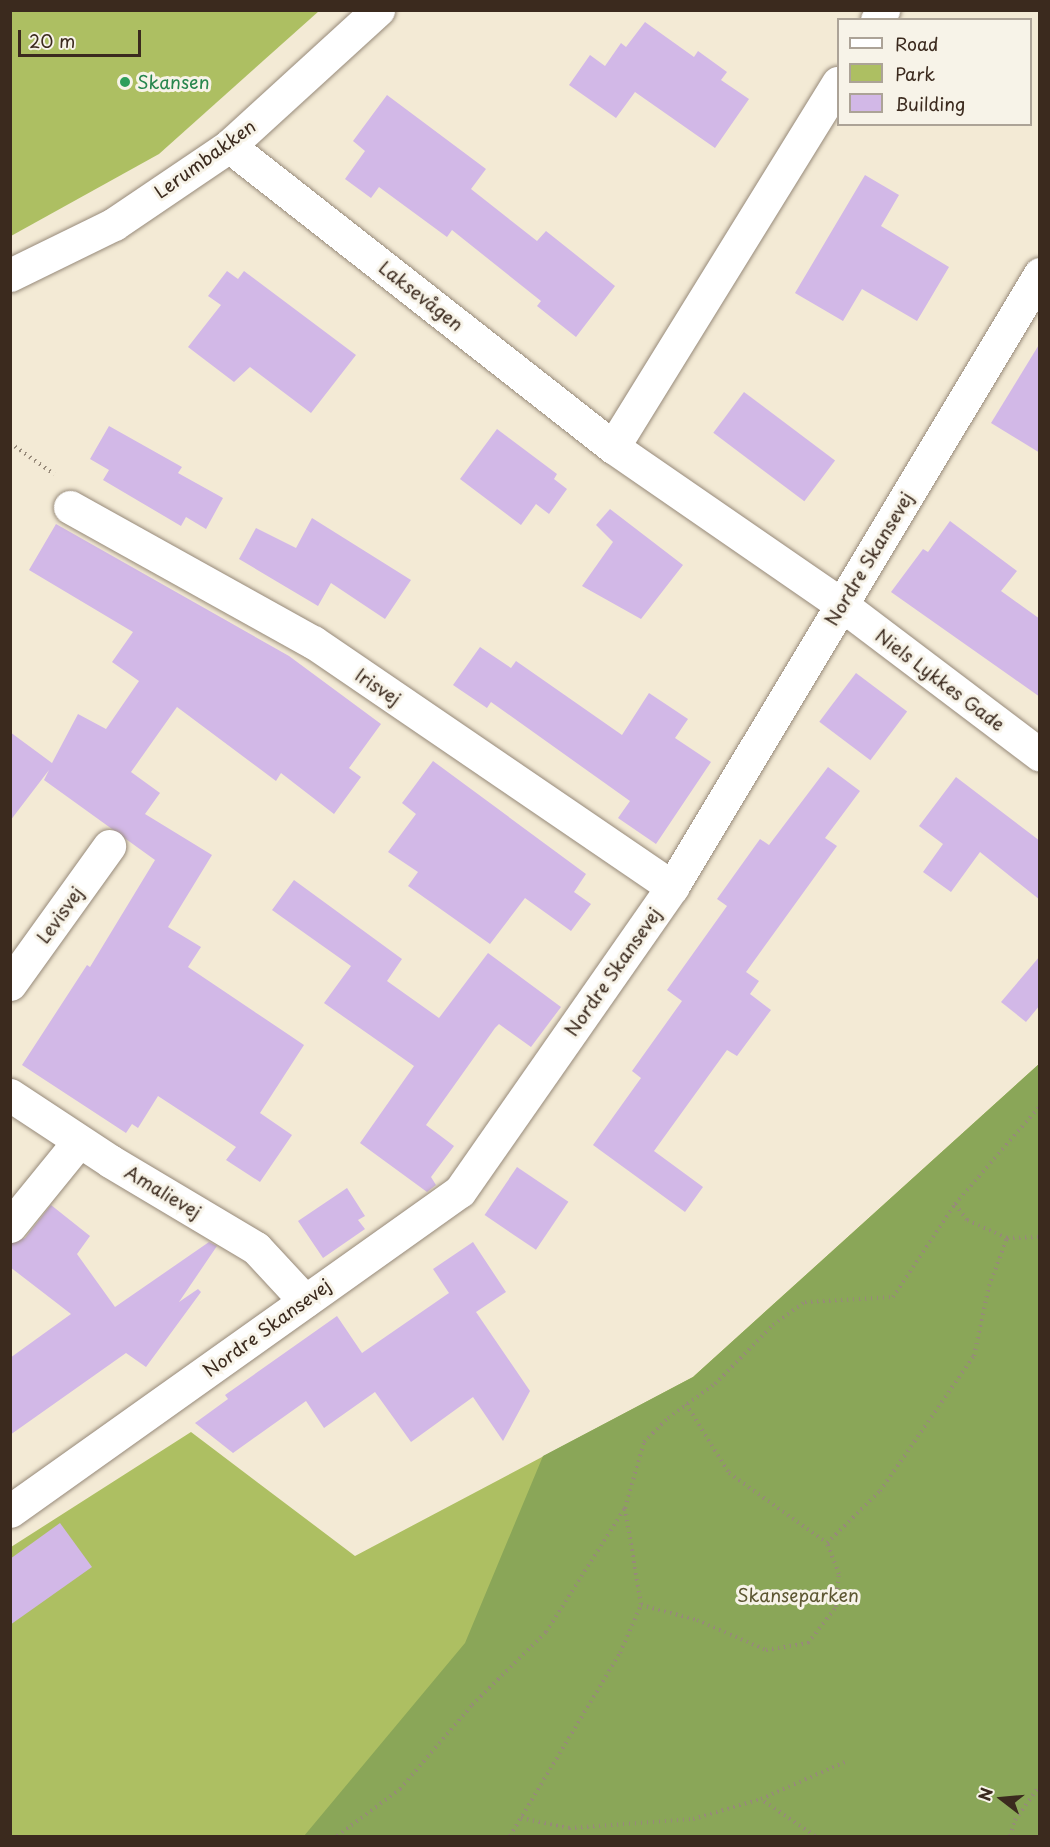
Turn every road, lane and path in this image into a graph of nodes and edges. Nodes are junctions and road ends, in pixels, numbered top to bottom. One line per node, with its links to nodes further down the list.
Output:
1 (378, 10): 3 (street, Lerumbakken)
2 (837, 85): 7 (street)
3 (229, 146): 5 (street, Lerumbakken); 7 (street, Laksevågen)
4 (1040, 274): 9 (street, Nordre Skansevej)
5 (10, 275)
6 (10, 443): 8 (path)
7 (614, 447): 9 (street, Laksevågen)
8 (70, 507): 12 (street, Irisvej)
9 (842, 605): 10 (street, Niels Lykkes Gade); 12 (street, Nordre Skansevej)
10 (1040, 755)
11 (109, 846): 13 (street, Levisvej)
12 (672, 887): 21 (street, Nordre Skansevej)
13 (10, 984)
14 (10, 1095): 16 (street, Amalievej)
15 (1040, 1106): 17 (path)
16 (79, 1141): 18 (street); 21 (street, Amalievej)
17 (955, 1204): 20 (path); 22 (path)
18 (10, 1226)
19 (1040, 1237): 20 (path)
20 (1007, 1238): 25 (path)
21 (305, 1301): 24 (street, Nordre Skansevej)
22 (686, 1404): 23 (path); 25 (path)
23 (625, 1508): 26 (path); 31 (path)
24 (10, 1511)
25 (827, 1543): 26 (path)
26 (641, 1605): 30 (path)
27 (845, 1762): 29 (path)
28 (1040, 1785): 34 (path)
29 (761, 1799): 30 (path); 33 (path)
30 (521, 1818): 32 (path)
31 (337, 1836)
32 (510, 1836)
33 (815, 1836)
34 (1010, 1836)

